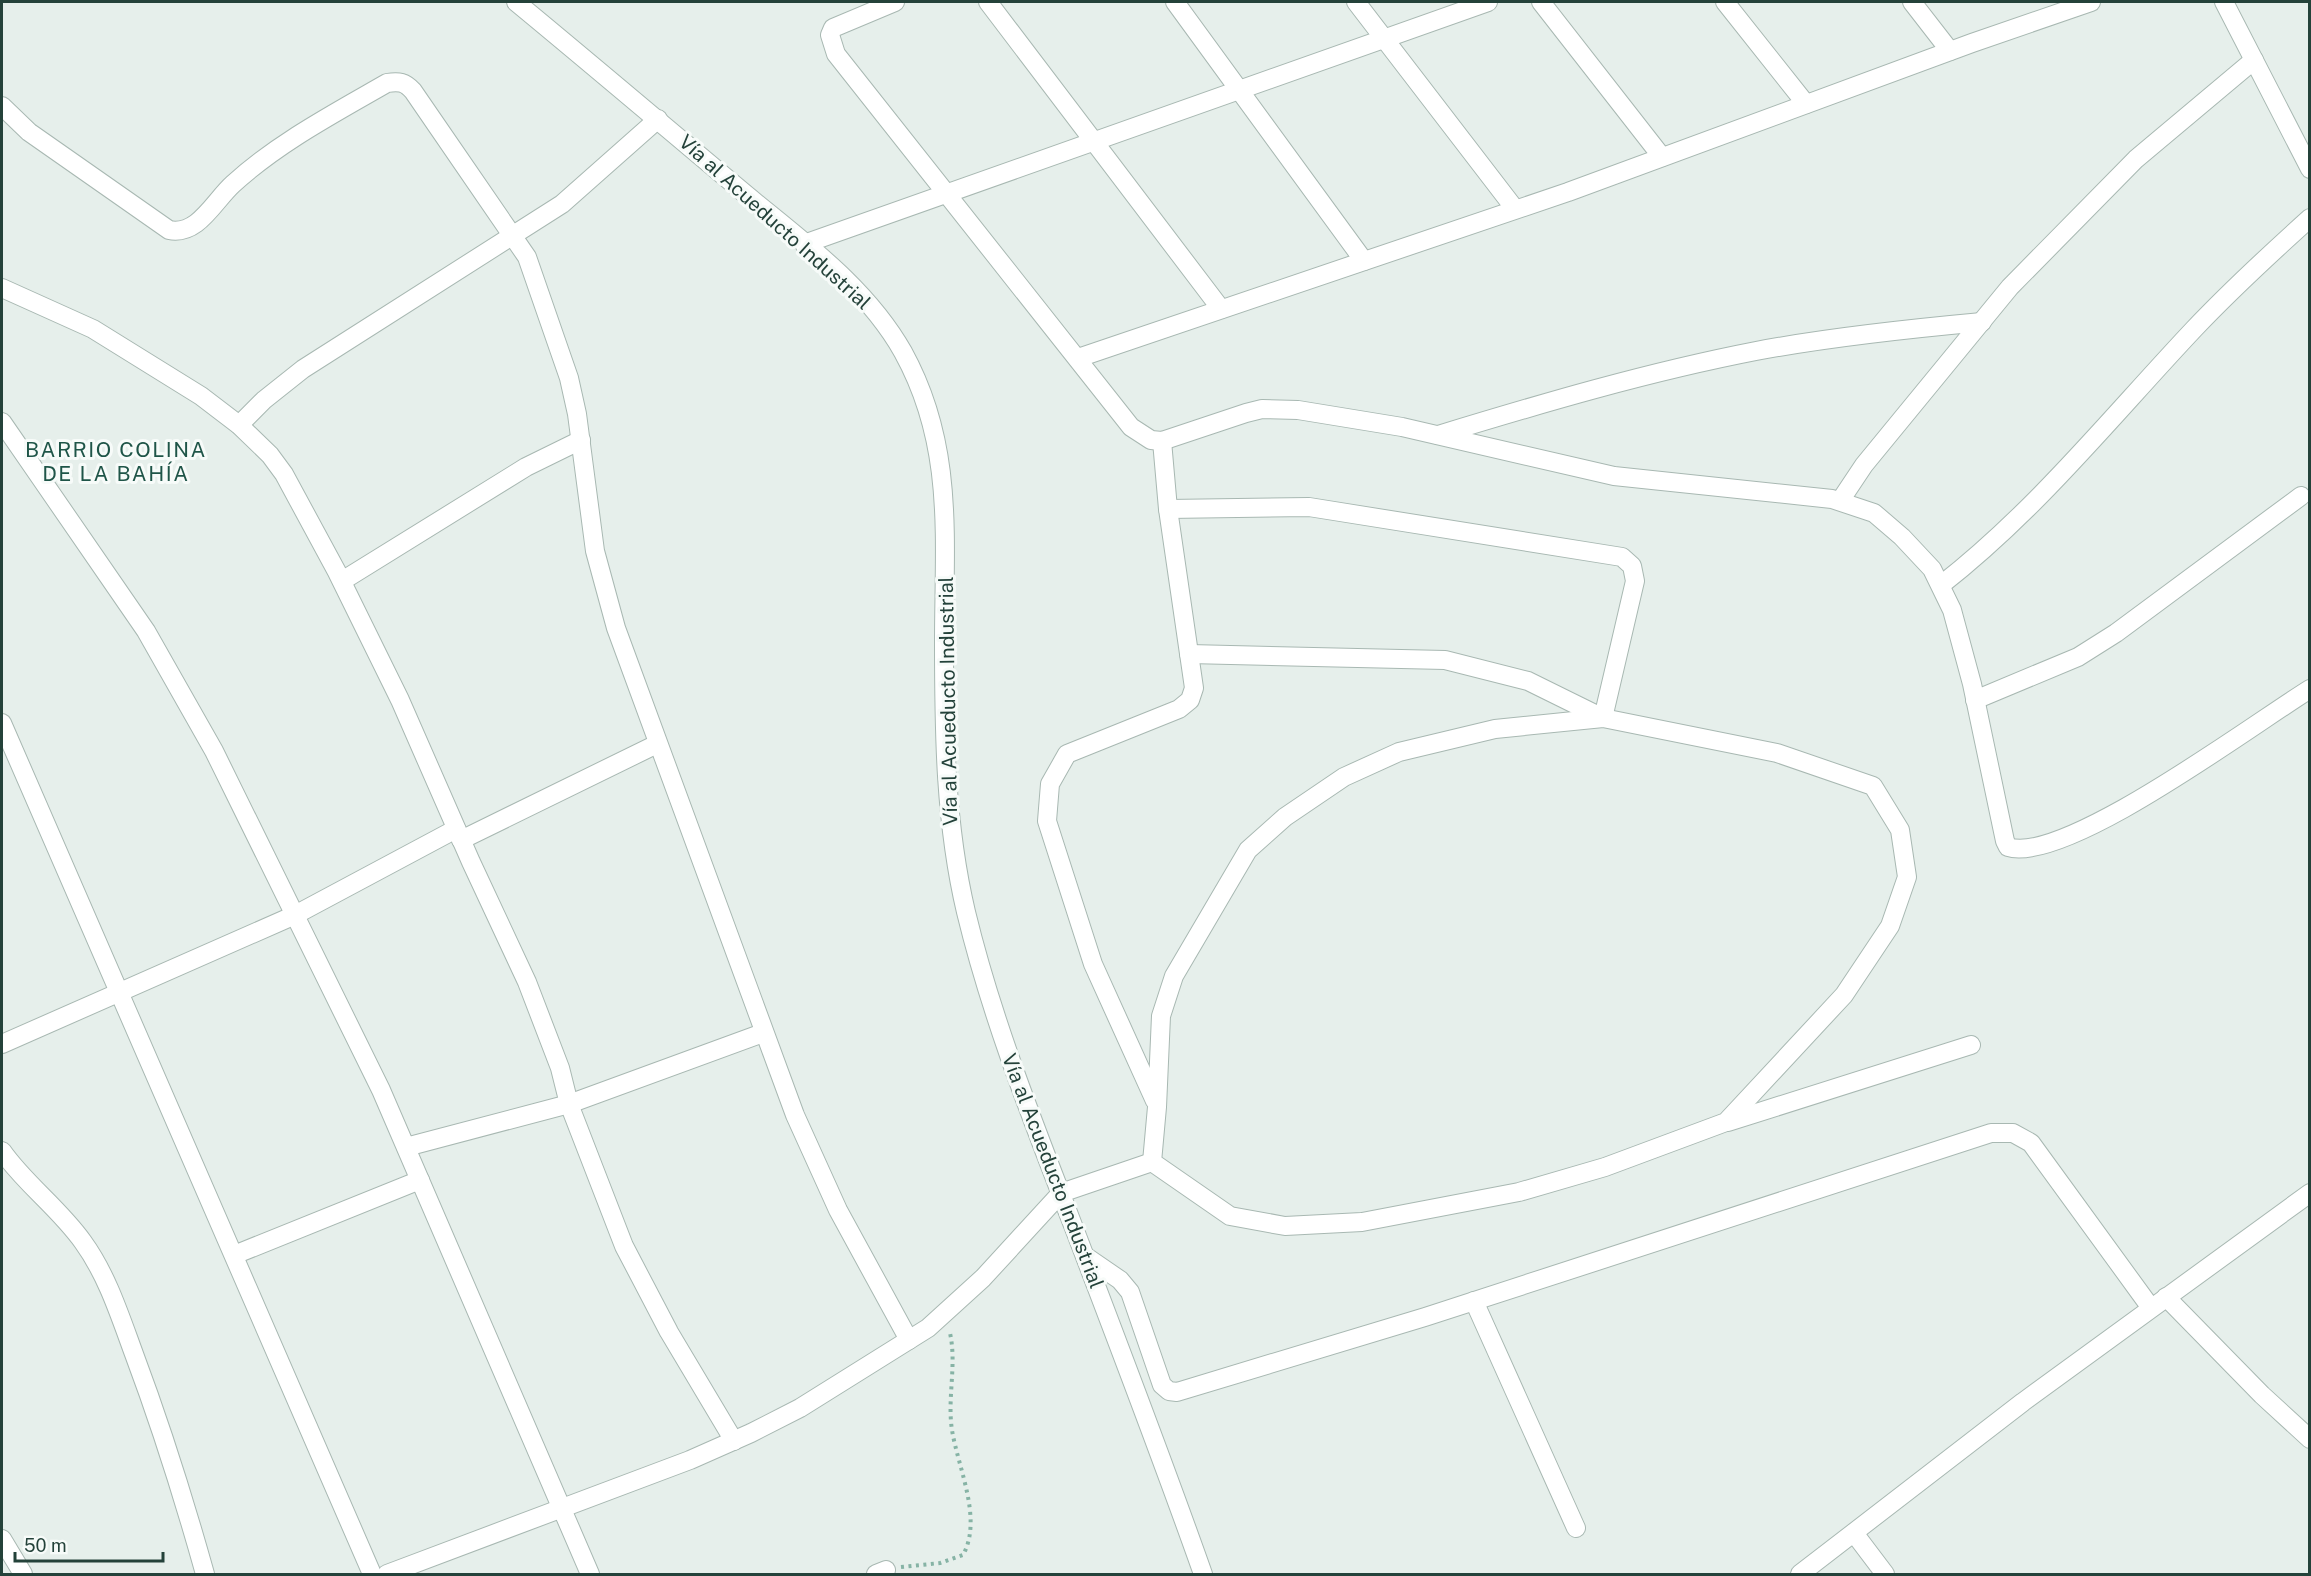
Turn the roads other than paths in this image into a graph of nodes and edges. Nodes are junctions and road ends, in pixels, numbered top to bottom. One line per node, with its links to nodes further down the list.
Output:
1 (516, 2): 18 (street, Vía al Acueducto Industrial)
2 (895, 2): 22 (street)
3 (988, 2): 19 (street)
4 (1175, 2): 15 (street)
5 (1356, 2): 12 (street)
6 (1488, 2): 12 (street)
7 (1541, 2): 20 (street)
8 (1725, 2): 16 (street)
9 (1912, 2): 13 (street)
10 (2091, 2): 13 (street)
11 (2224, 2): 14 (street)
12 (1383, 39): 15 (street); 23 (street)
13 (1950, 51): 16 (street)
14 (2254, 60): 21 (street); 30 (street)
15 (1241, 90): 19 (street); 27 (street)
16 (1806, 104): 20 (street)
17 (2, 106): 25 (street)
18 (658, 119): 25 (street); 26 (street, Vía al Acueducto Industrial)
19 (1095, 141): 22 (street); 29 (street)
20 (1662, 157): 23 (street)
21 (2310, 169)
22 (944, 194): 26 (street); 31 (street)
23 (1515, 209): 27 (street)
24 (2310, 218): 41 (street)
25 (513, 235): 33 (street); 35 (street)
26 (804, 244): 62 (street, Vía al Acueducto Industrial)
27 (1364, 261): 29 (street)
28 (2, 288): 33 (street)
29 (1221, 309): 31 (street)
30 (1982, 322): 34 (street); 38 (street)
31 (1078, 358): 36 (street)
32 (2, 422): 49 (street)
33 (239, 426): 40 (street)
34 (1437, 436): 36 (street); 38 (street)
35 (581, 440): 40 (street); 47 (street)
36 (1162, 441): 39 (street)
37 (2301, 496): 44 (street)
38 (1840, 501): 41 (street)
39 (1168, 509): 42 (street); 45 (street)
40 (342, 581): 48 (street)
41 (1941, 585): 44 (street)
42 (1189, 654): 45 (street); 55 (street)
43 (2310, 689): 44 (street)
44 (1975, 700)
45 (1603, 718): 55 (street); 56 (street)
46 (2, 723): 50 (street)
47 (657, 744): 48 (street); 51 (street)
48 (459, 835): 49 (street); 54 (street)
49 (295, 915): 50 (street); 57 (street)
50 (118, 994): 52 (street); 64 (street)
51 (764, 1033): 54 (street); 69 (street)
52 (2, 1044)
53 (1971, 1045): 56 (street)
54 (570, 1104): 57 (street); 71 (street)
55 (1157, 1107): 59 (street)
56 (1726, 1122): 59 (street)
57 (406, 1147): 61 (street)
58 (2, 1151): 60 (street)
59 (1152, 1162): 62 (street)
60 (8, 1173): 77 (street)
61 (420, 1180): 64 (street); 72 (street)
62 (1060, 1193): 65 (street, Vía al Acueducto Industrial); 69 (street)
63 (2310, 1193): 66 (street)
64 (234, 1256): 78 (street)
65 (1085, 1256): 67 (street); 81 (street, Vía al Acueducto Industrial)
66 (2166, 1297): 68 (street); 70 (street)
67 (1474, 1301): 68 (street); 73 (street)
68 (2151, 1308): 74 (street)
69 (909, 1340): 71 (street)
70 (2310, 1439)
71 (734, 1440): 72 (street)
72 (560, 1510): 79 (street); 80 (street)
73 (1576, 1528)
74 (1854, 1533): 82 (street); 83 (street)
75 (2, 1539): 76 (street)
76 (23, 1575)
77 (205, 1575)
78 (372, 1575)
79 (387, 1575)
80 (590, 1575)
81 (1203, 1575)
82 (1800, 1575)
83 (1885, 1575)

